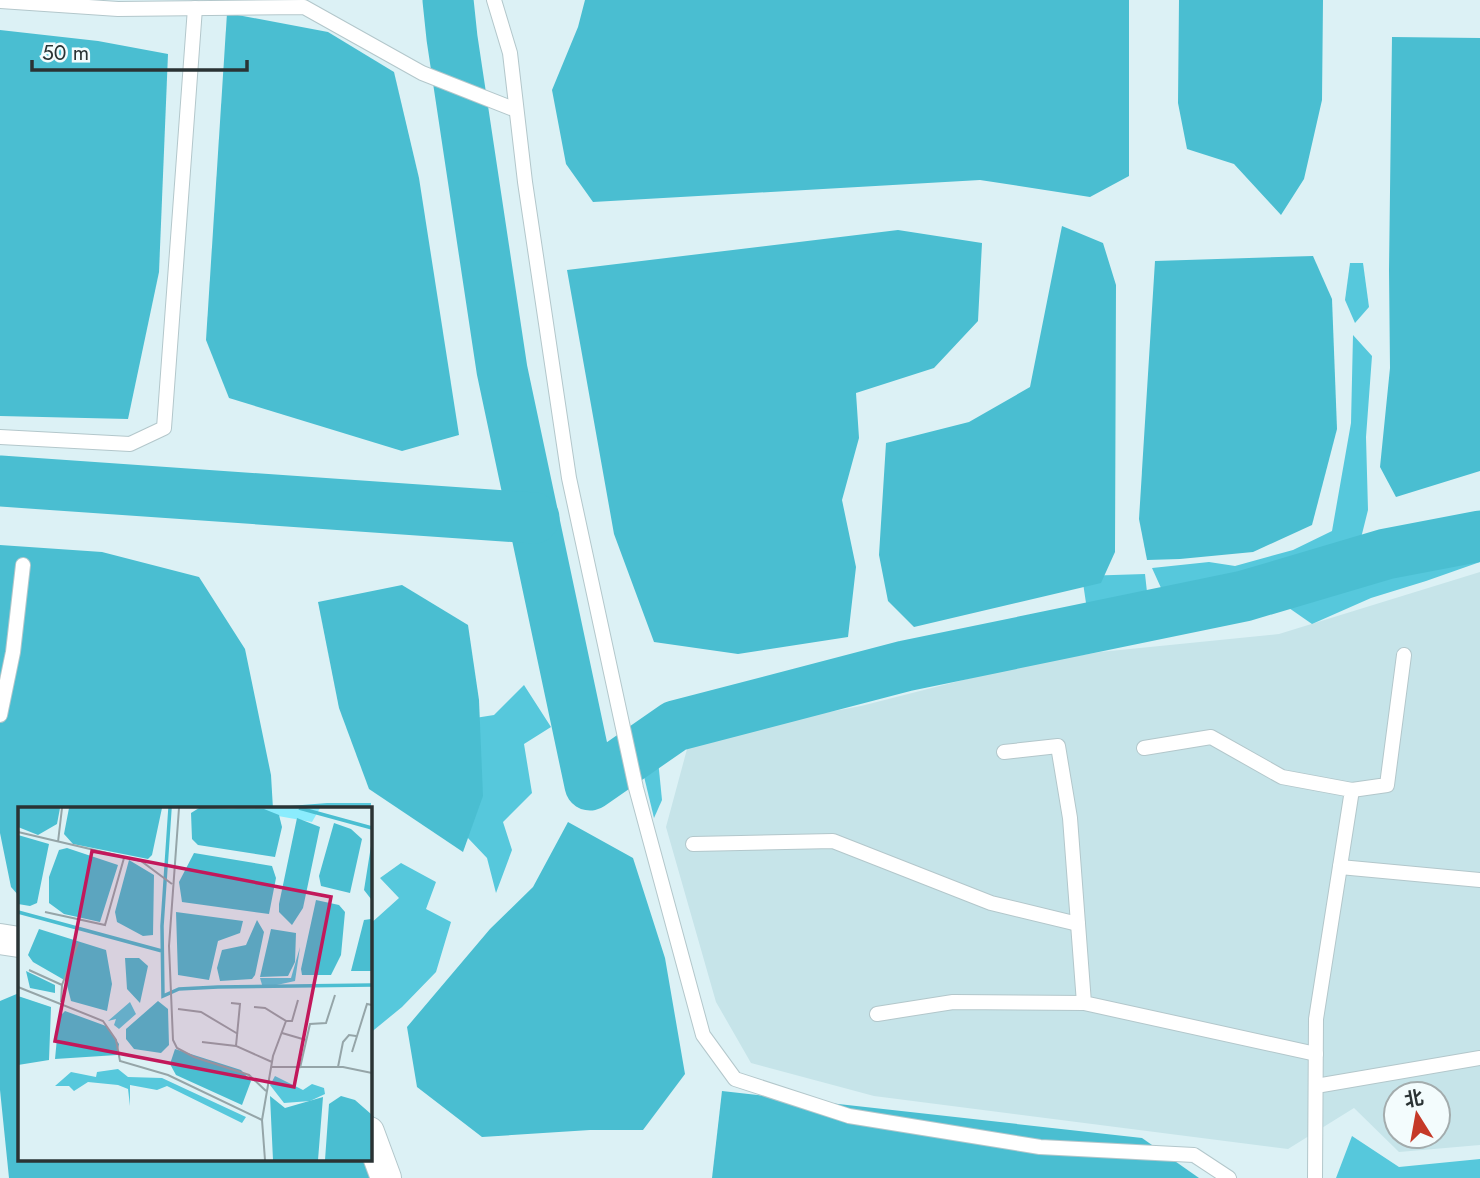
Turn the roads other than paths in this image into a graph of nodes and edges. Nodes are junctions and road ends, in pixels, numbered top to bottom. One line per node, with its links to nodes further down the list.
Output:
1 (494, 0): 4 (lane)
2 (0, 1): 3 (lane)
3 (195, 8): 4 (lane); 5 (lane)
4 (516, 110): 25 (lane)
5 (0, 437)
6 (23, 565): 8 (lane)
7 (1404, 655): 11 (lane)
8 (0, 715)
9 (1144, 748): 11 (lane)
10 (1004, 752): 15 (lane)
11 (1352, 790): 13 (lane)
12 (693, 845): 15 (lane)
13 (1340, 867): 14 (lane); 20 (lane)
14 (1480, 880)
15 (1078, 924): 18 (lane)
16 (0, 939): 17 (street)
17 (18, 943)
18 (1084, 1003): 19 (lane); 20 (lane)
19 (877, 1014)
20 (1316, 1054): 22 (lane)
21 (1480, 1058): 22 (lane)
22 (1316, 1086): 26 (lane)
23 (371, 1137): 24 (street)
24 (386, 1178)
25 (1229, 1178)
26 (1315, 1178)

